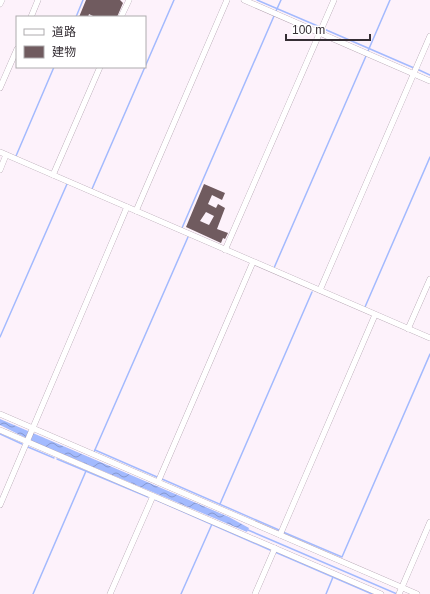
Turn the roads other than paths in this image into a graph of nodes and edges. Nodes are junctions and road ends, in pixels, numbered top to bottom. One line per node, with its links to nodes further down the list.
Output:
1 (2, 0): 7 (street)
2 (38, 0): 8 (street)
3 (129, 0): 9 (street)
4 (227, 0): 22 (street)
5 (244, 0): 10 (street)
6 (334, 0): 10 (street)
7 (0, 4)
8 (31, 16)
9 (122, 16)
10 (322, 30): 14 (street); 23 (street)
11 (430, 36): 14 (street)
12 (16, 51): 16 (street)
13 (100, 68): 20 (street)
14 (415, 71): 15 (street); 26 (street)
15 (430, 81)
16 (0, 88)
17 (0, 152): 18 (street)
18 (6, 155): 19 (street); 20 (street)
19 (0, 170)
20 (53, 175): 21 (street)
21 (127, 207): 22 (street); 32 (street)
22 (136, 211): 23 (street)
23 (225, 250): 24 (street)
24 (253, 262): 26 (street); 34 (street)
25 (430, 279): 28 (street)
26 (320, 290): 27 (street)
27 (376, 315): 28 (street); 38 (street)
28 (408, 329): 29 (street)
29 (430, 338)
30 (0, 414): 32 (street)
31 (0, 430): 33 (street)
32 (32, 430): 33 (street); 34 (street)
33 (28, 441): 35 (street); 36 (street)
34 (158, 482): 38 (street)
35 (153, 496): 39 (street); 41 (street)
36 (0, 505)
37 (430, 522): 40 (street)
38 (280, 535): 40 (street)
39 (275, 548): 42 (street); 43 (street)
40 (401, 591): 44 (street)
41 (110, 594)
42 (255, 594)
43 (380, 594)
44 (417, 594)

